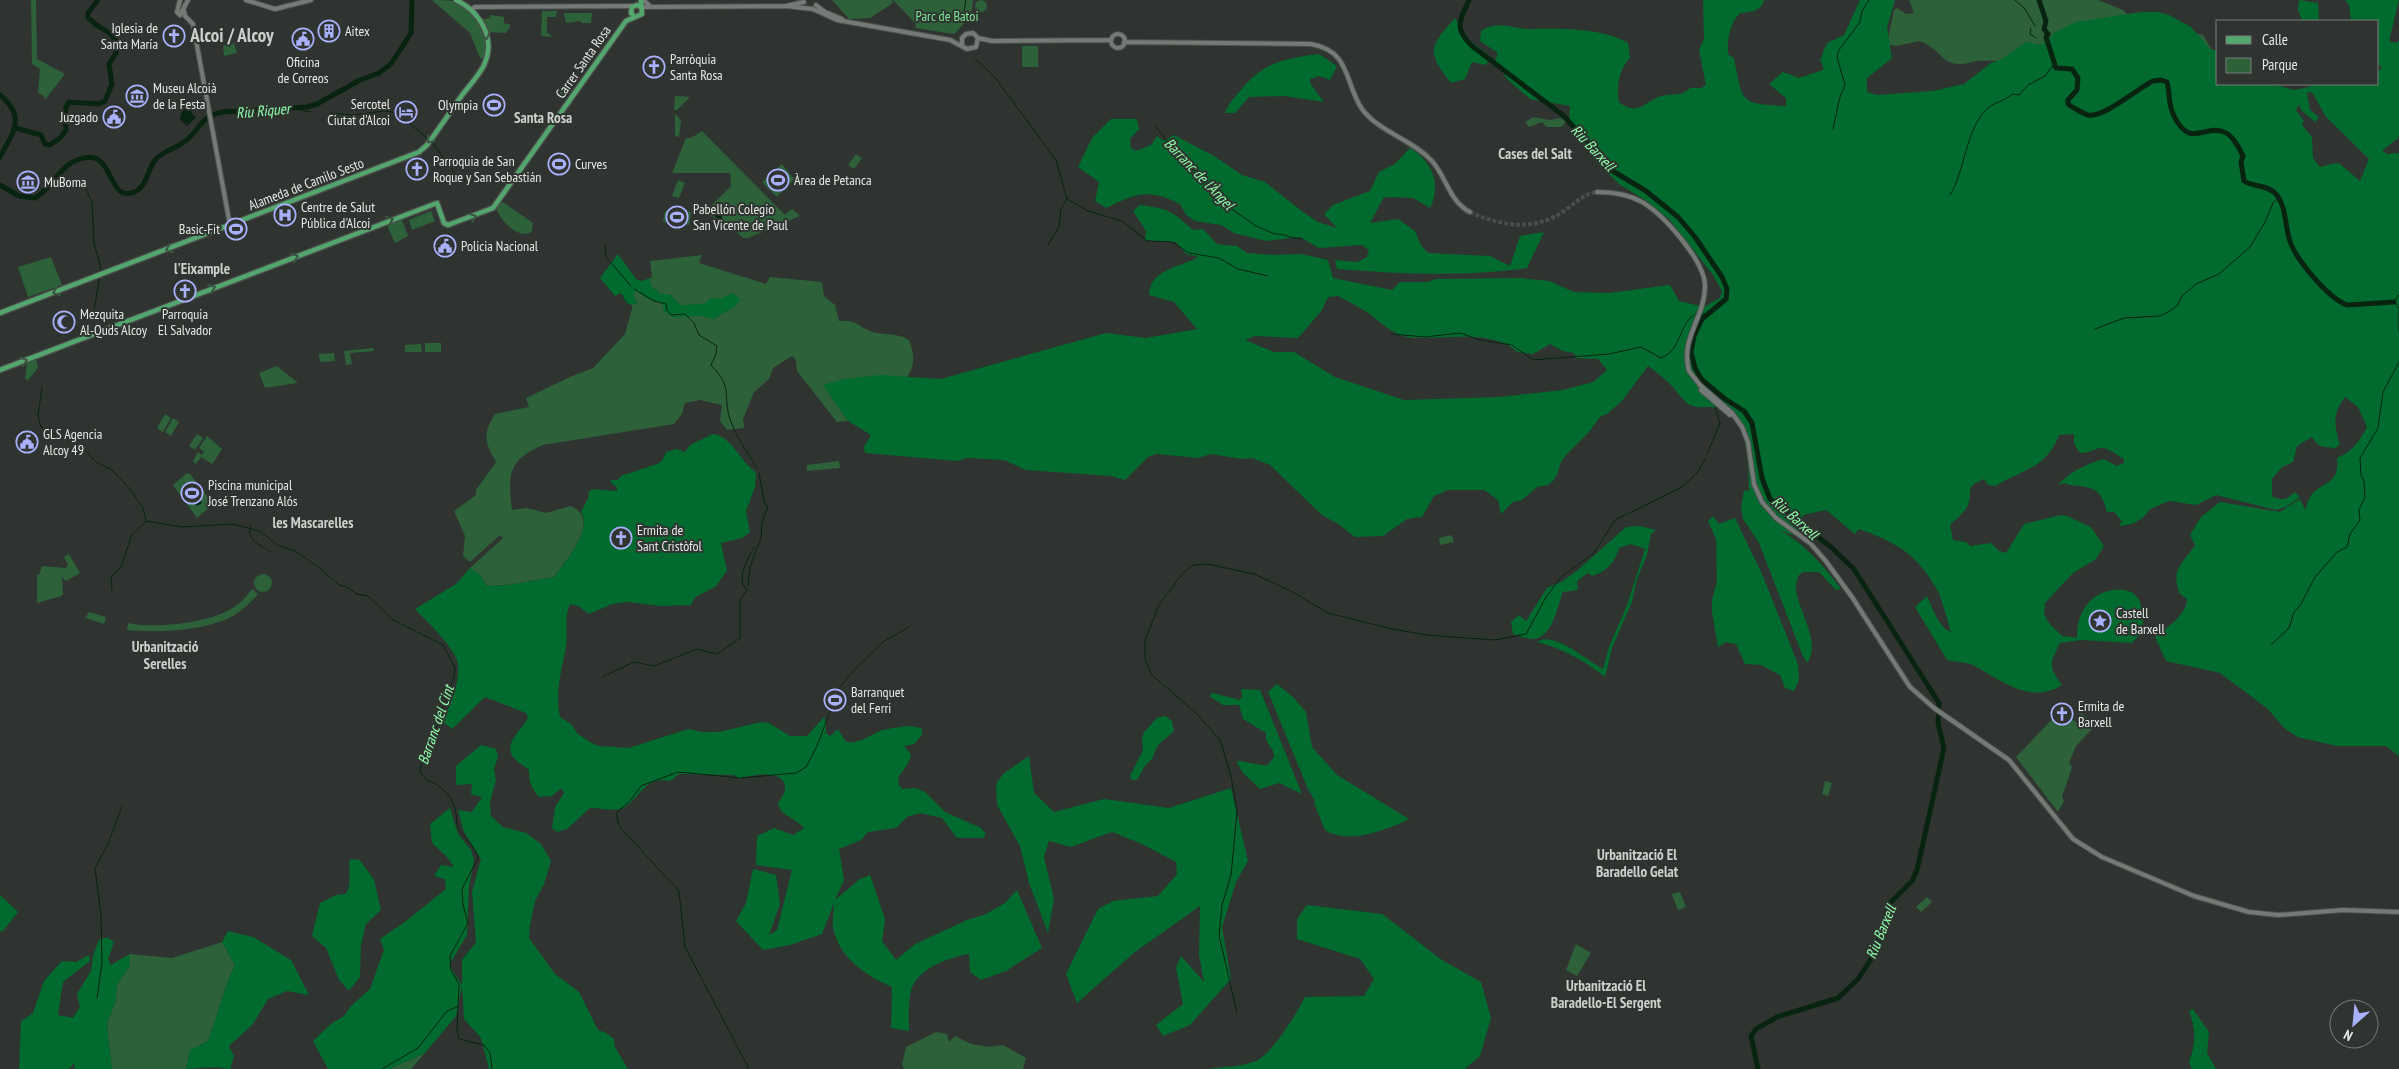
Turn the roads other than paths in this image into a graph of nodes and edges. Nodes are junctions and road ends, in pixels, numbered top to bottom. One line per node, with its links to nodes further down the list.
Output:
1 (180, 0): 15 (main road)
2 (188, 0): 14 (main road)
3 (246, 0): 4 (main road)
4 (311, 0)
5 (456, 0): 12 (main road)
6 (641, 0): 10 (main road); 11 (main road); 13 (main road)
7 (804, 3): 8 (main road); 11 (main road)
8 (814, 5): 20 (main road)
9 (618, 6): 10 (main road); 12 (main road); 16 (main road)
10 (634, 6): 13 (main road); 16 (main road)
11 (656, 6): 13 (main road)
12 (472, 9): 28 (main road, Alameda de Camilo Sesto, one-way to 28)
13 (642, 10): 16 (main road)
14 (184, 11): 15 (main road); 17 (main road)
15 (178, 14): 17 (main road)
16 (633, 14): 30 (main road, Carrer Santa Rosa, one-way to 16)
17 (189, 20): 28 (main road)
18 (962, 38): 19 (main road); 20 (main road); 24 (main road)
19 (978, 38): 21 (main road); 25 (main road)
20 (950, 40): 24 (main road)
21 (992, 41): 22 (main road); 25 (main road)
22 (1110, 41): 23 (main road); 23 (main road)
23 (1125, 41): 27 (main road)
24 (962, 44): 25 (main road)
25 (977, 45)
26 (1597, 192): 31 (main road)
27 (1470, 212)
28 (230, 225): 29 (main road, Alameda de Camilo Sesto, one-way to 29)
29 (0, 313)
30 (0, 370)
31 (2399, 912)

